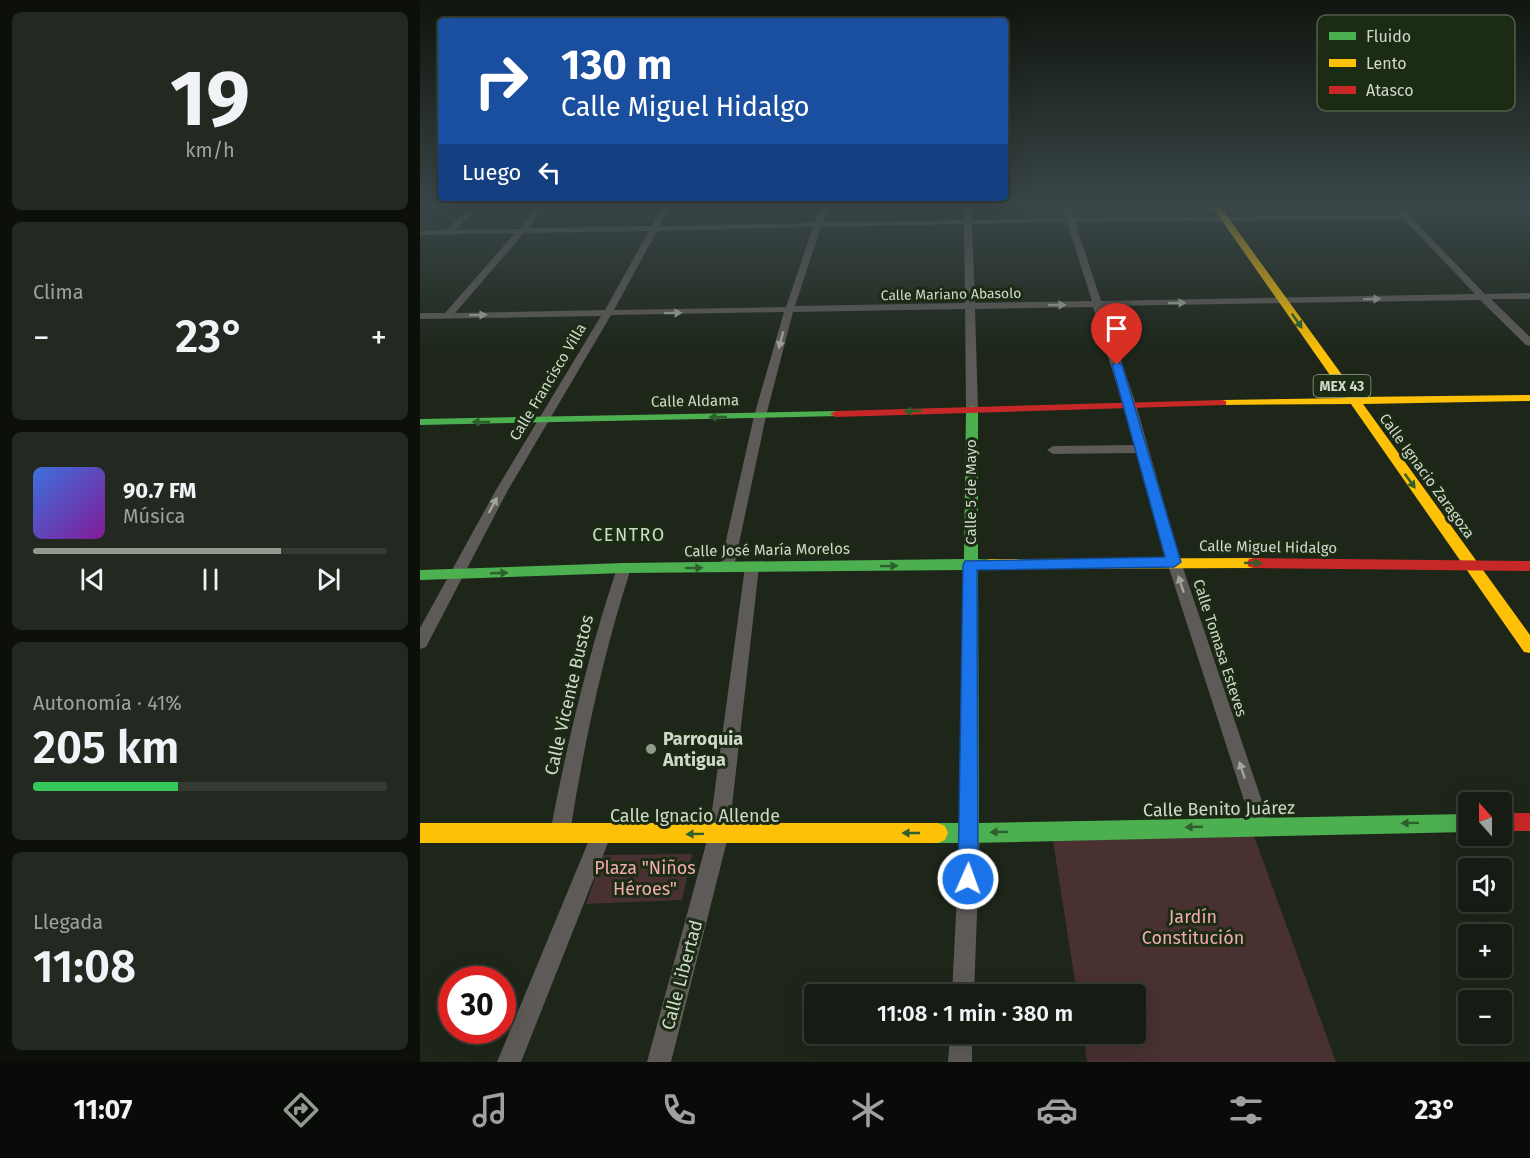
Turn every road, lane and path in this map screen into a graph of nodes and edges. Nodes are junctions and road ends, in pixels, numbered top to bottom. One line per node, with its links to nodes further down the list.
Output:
1 (500, 255): 15 (street)
2 (640, 255): 14 (street, Calle Francisco Villa)
3 (808, 255): 13 (street)
4 (968, 255): 12 (street, Calle 5 de Mayo)
5 (1081, 255): 11 (street, Calle Tomasa Esteves)
6 (1251, 255): 10 (street, Calle Ignacio Zaragoza / MEX 43)
7 (1443, 255): 9 (street)
8 (1530, 296): 9 (street, Calle Mariano Abasolo)
9 (1483, 297): 10 (street, Calle Mariano Abasolo, one-way to 9); 17 (street)
10 (1283, 301): 11 (street, Calle Mariano Abasolo, one-way to 10); 19 (street, Calle Ignacio Zaragoza / MEX 43, one-way to 19)
11 (1098, 305): 12 (street, Calle Mariano Abasolo, one-way to 11); 20 (street, Calle Tomasa Esteves)
12 (969, 307): 13 (street, Calle Mariano Abasolo); 21 (street, Calle 5 de Mayo)
13 (789, 311): 14 (street, Calle Mariano Abasolo, one-way to 13); 22 (street, one-way to 22)
14 (607, 314): 15 (street, Calle Mariano Abasolo, one-way to 14); 23 (street, Calle Francisco Villa)
15 (447, 315): 16 (street, Calle Mariano Abasolo)
16 (420, 316)
17 (1530, 343)
18 (1530, 398): 19 (street, Calle Aldama)
19 (1352, 400): 20 (street, Calle Aldama); 29 (street, Calle Ignacio Zaragoza / MEX 43, one-way to 29)
20 (1130, 405): 21 (street, Calle Aldama); 25 (street, Calle Tomasa Esteves)
21 (972, 409): 22 (street, Calle Aldama, one-way to 22); 28 (street, Calle 5 de Mayo)
22 (760, 416): 23 (street, Calle Aldama, one-way to 23); 31 (street)
23 (541, 421): 24 (street, Calle Aldama, one-way to 24); 35 (street, Calle Francisco Villa, one-way to 23)
24 (420, 422)
25 (1142, 448): 26 (street); 27 (street, Calle Tomasa Esteves)
26 (1053, 450)
27 (1174, 562): 28 (street, Calle Miguel Hidalgo); 29 (street, Calle Miguel Hidalgo, one-way to 29); 41 (street, Calle Tomasa Esteves, one-way to 27)
28 (970, 565): 32 (street, Calle José María Morelos, one-way to 28); 44 (street, Calle 5 de Mayo)
29 (1470, 566): 30 (street, Calle Miguel Hidalgo); 37 (street, Calle Ignacio Zaragoza / MEX 43)
30 (1530, 566)
31 (727, 567): 32 (street, Calle José María Morelos); 33 (street, Calle José María Morelos, one-way to 31)
32 (752, 567): 43 (street, Calle Libertad)
33 (624, 568): 35 (street, Calle José María Morelos, one-way to 33); 42 (street, Calle Vicente Bustos)
34 (420, 575): 35 (street, Calle José María Morelos)
35 (456, 575): 36 (street, Calle Francisco Villa)
36 (420, 643)
37 (1530, 647)
38 (1512, 822): 39 (street)
39 (1530, 822)
40 (1458, 823): 41 (street, Calle Benito Juárez, one-way to 41)
41 (1261, 825): 44 (street, Calle Benito Juárez, one-way to 44)
42 (560, 833): 45 (street, Calle Ignacio Allende); 46 (street, Calle Ignacio Allende)
43 (719, 833): 44 (street, Calle Ignacio Allende, one-way to 43); 46 (street, Calle Ignacio Allende, one-way to 46); 50 (street, Calle Libertad)
44 (970, 833): 47 (street, Calle 5 de Mayo)
45 (420, 834)
46 (601, 835): 49 (street)
47 (963, 984)
48 (961, 1044): 51 (street)
49 (509, 1062)
50 (659, 1062)
51 (960, 1062)

